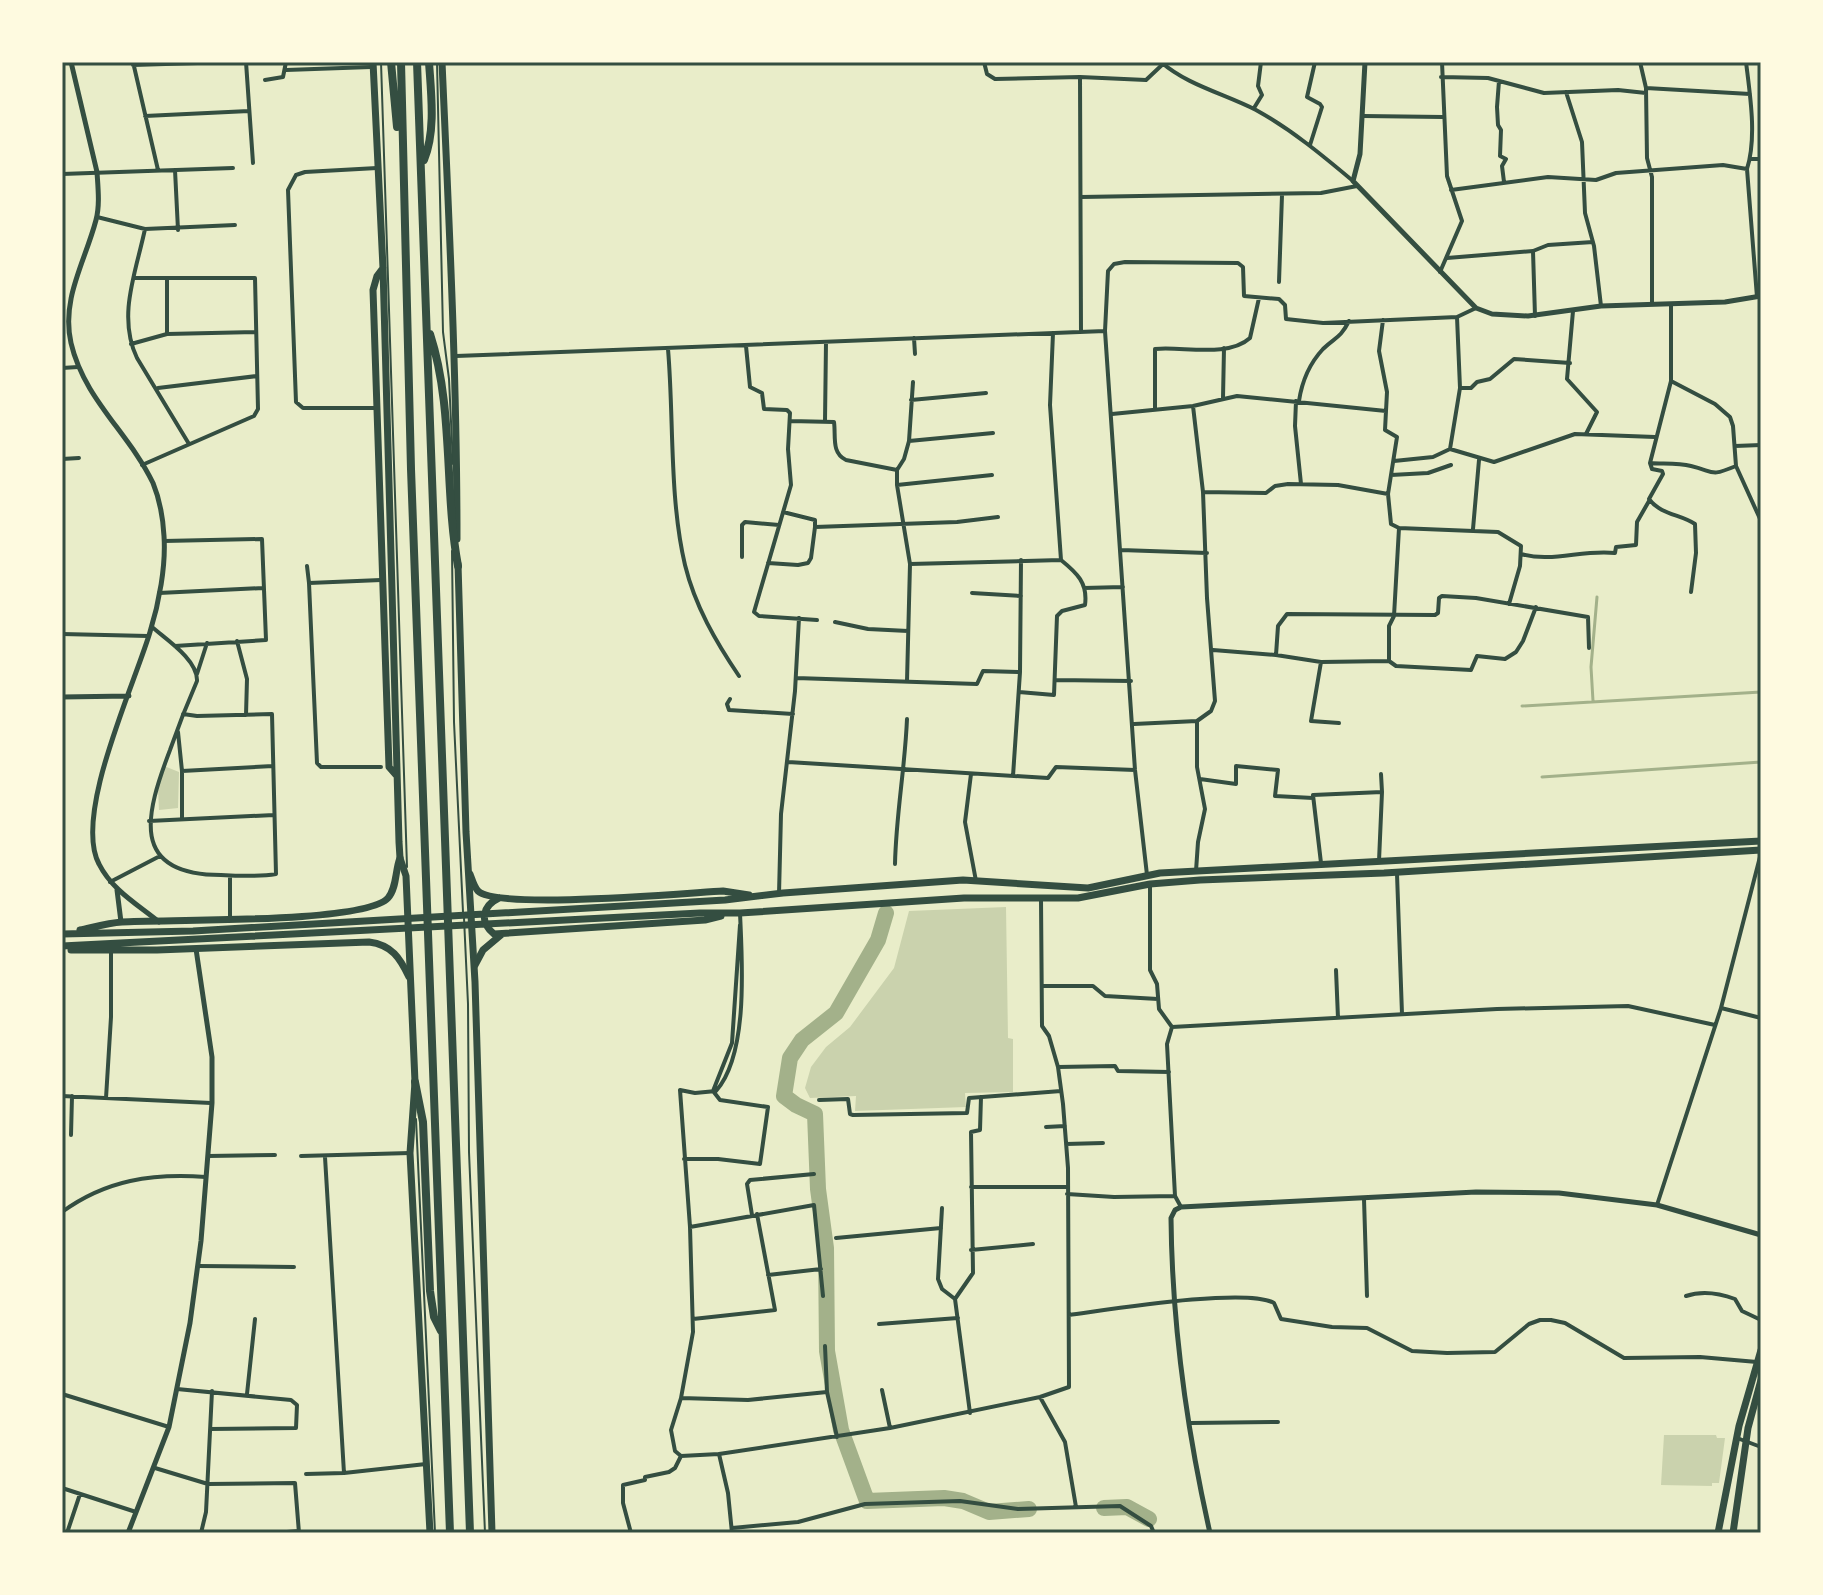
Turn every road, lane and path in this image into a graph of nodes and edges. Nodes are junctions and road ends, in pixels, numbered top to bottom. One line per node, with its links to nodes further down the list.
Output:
1 (71, 62): 49 (street)
2 (230, 62): 21 (street)
3 (246, 62): 32 (street)
4 (286, 62): 23 (street)
5 (381, 62): 236 (lane)
6 (391, 62): 39 (highway)
7 (401, 62): 39 (highway)
8 (417, 62): 43 (highway)
9 (429, 62): 43 (highway)
10 (440, 62): 94 (main road); 149 (lane)
11 (984, 62): 24 (street)
12 (1261, 62): 31 (street)
13 (1280, 62): 14 (street)
14 (1308, 62)
15 (1315, 62): 38 (street)
16 (1365, 62): 34 (street)
17 (1442, 62): 25 (street)
18 (1640, 62): 28 (street)
19 (1746, 62): 30 (street)
20 (1162, 63): 24 (street); 31 (street)
21 (133, 64): 33 (street)
22 (373, 65): 23 (street); 45 (main road)
23 (286, 70): 26 (street)
24 (1080, 77): 57 (street)
25 (1441, 77): 27 (street); 35 (street)
26 (265, 80)
27 (1499, 80): 29 (street); 53 (street)
28 (1646, 91): 29 (street); 30 (street); 50 (street)
29 (1566, 92): 52 (street)
30 (1750, 94): 37 (street)
31 (1254, 109): 38 (street)
32 (249, 111): 33 (street); 42 (street)
33 (145, 116): 47 (street)
34 (1363, 116): 35 (street); 54 (street)
35 (1443, 117): 55 (street)
36 (1761, 120): 37 (street)
37 (1750, 121): 40 (street)
38 (1310, 145): 54 (street)
39 (402, 152): 170 (highway)
40 (1750, 159): 41 (street); 46 (street)
41 (1761, 159)
42 (253, 163)
43 (422, 166): 81 (highway)
44 (233, 168): 48 (street)
45 (377, 168): 65 (main road); 108 (street)
46 (1747, 169): 50 (street); 70 (street)
47 (158, 170): 48 (street); 49 (street)
48 (175, 170): 61 (street)
49 (97, 172): 51 (street); 58 (street)
50 (1652, 172): 52 (street); 73 (street)
51 (62, 174)
52 (1585, 179): 53 (street); 62 (street)
53 (1504, 182): 55 (street)
54 (1355, 184): 56 (street); 66 (street)
55 (1451, 190): 64 (street)
56 (1282, 195): 57 (street); 69 (street)
57 (1081, 197): 84 (street)
58 (97, 217): 60 (street); 96 (street)
59 (235, 225): 61 (street)
60 (145, 229): 61 (street); 67 (street)
61 (178, 230)
62 (1593, 242): 63 (street); 74 (street)
63 (1533, 251): 64 (street); 77 (street)
64 (1447, 258): 66 (street)
65 (383, 268): 108 (main road); 137 (main road)
66 (1440, 272): 75 (street)
67 (135, 278): 68 (street); 89 (street)
68 (167, 280): 83 (street); 86 (street)
69 (1279, 282)
70 (1759, 297): 72 (street)
71 (1259, 298): 80 (street); 82 (street); 92 (street)
72 (1671, 302): 73 (street); 99 (street)
73 (1652, 303): 74 (street)
74 (1601, 306): 76 (street)
75 (1476, 308): 77 (street); 78 (street)
76 (1573, 310): 77 (street); 95 (street)
77 (1535, 316)
78 (1457, 317): 79 (street); 102 (street)
79 (1383, 320): 80 (street); 110 (street)
80 (1349, 321): 106 (street)
81 (426, 322): 149 (highway); 171 (highway)
82 (1105, 331): 84 (street); 111 (street)
83 (256, 332): 86 (street); 98 (street)
84 (1081, 332): 85 (street)
85 (1053, 333): 87 (street); 156 (street)
86 (167, 334): 89 (street)
87 (914, 338): 88 (street); 93 (street)
88 (826, 342): 90 (street); 113 (street)
89 (131, 344): 101 (street)
90 (746, 345): 91 (street); 112 (street)
91 (668, 348): 94 (street); 192 (street)
92 (1224, 348): 104 (street); 109 (street)
93 (915, 354)
94 (453, 356): 160 (main road)
95 (1570, 363): 102 (street); 115 (street)
96 (78, 367): 97 (street); 127 (street)
97 (62, 368)
98 (257, 376): 101 (street); 118 (street)
99 (1671, 381): 116 (street); 120 (street)
100 (913, 382): 105 (street)
101 (158, 388): 118 (street)
102 (1460, 388): 121 (street)
103 (986, 393): 105 (street)
104 (1223, 398): 106 (street); 107 (street)
105 (911, 400): 117 (street)
106 (1297, 401): 110 (street); 134 (street)
107 (1193, 406): 109 (street); 136 (street)
108 (377, 408): 133 (main road)
109 (1155, 410): 111 (street)
110 (1386, 411): 125 (street)
111 (1111, 414): 151 (street)
112 (790, 421): 113 (street); 141 (street)
113 (825, 421): 130 (street)
114 (993, 433): 117 (street)
115 (1586, 434): 116 (street); 124 (street)
116 (1655, 437): 126 (street)
117 (909, 441): 130 (street)
118 (189, 444): 127 (street)
119 (1761, 445): 120 (street)
120 (1735, 446): 129 (street)
121 (1450, 449): 124 (street); 125 (street)
122 (79, 458): 123 (street)
123 (62, 459)
124 (1479, 460): 148 (street)
125 (1393, 462): 132 (street)
126 (1650, 463): 129 (street); 139 (street)
127 (142, 465): 150 (street)
128 (1451, 465): 132 (street)
129 (1736, 466): 143 (street)
130 (897, 470): 135 (street)
131 (992, 475): 135 (street)
132 (1391, 475): 138 (street)
133 (379, 482): 137 (main road); 140 (main road)
134 (1301, 484): 136 (street); 138 (street)
135 (897, 485): 144 (street)
136 (1203, 492): 152 (street)
137 (390, 493): 140 (main road); 218 (main road)
138 (1388, 494): 147 (street)
139 (1649, 501): 153 (street); 166 (street)
140 (379, 508): 161 (main road)
141 (783, 512): 145 (street); 146 (street)
142 (998, 517): 144 (street)
143 (1761, 521)
144 (904, 524): 146 (street); 158 (street)
145 (779, 525): 154 (street); 157 (street)
146 (815, 527): 157 (street)
147 (1399, 528): 148 (street); 174 (street)
148 (1473, 530): 153 (street)
149 (452, 534): 160 (highway); 367 (lane)
150 (164, 541): 164 (street); 167 (street)
151 (1121, 550): 152 (street); 163 (street)
152 (1207, 553): 186 (street)
153 (1521, 554): 172 (street)
154 (742, 557)
155 (1021, 560): 156 (street); 158 (street); 169 (street)
156 (1061, 560): 165 (street)
157 (768, 563): 175 (street)
158 (912, 564): 179 (street)
159 (307, 566): 162 (street)
160 (458, 566): 232 (main road)
161 (382, 580): 162 (street); 218 (main road)
162 (309, 583): 211 (street)
163 (1123, 587): 165 (street); 196 (street)
164 (263, 588): 167 (street); 182 (street)
165 (1084, 588): 194 (street)
166 (1691, 592)
167 (159, 593): 178 (street)
168 (972, 593): 169 (street)
169 (1022, 596): 190 (street)
170 (416, 600): 171 (highway); 324 (highway)
171 (437, 600): 366 (highway)
172 (1509, 604): 173 (street); 174 (street)
173 (1536, 607): 185 (street); 188 (street)
174 (1394, 616): 187 (street); 188 (street)
175 (799, 618): 176 (street); 193 (street)
176 (817, 620)
177 (835, 622): 179 (street)
178 (152, 627): 181 (street); 184 (street)
179 (909, 631): 195 (street)
180 (62, 634): 181 (street)
181 (149, 636): 198 (street)
182 (237, 641): 183 (street); 203 (street)
183 (207, 643): 184 (street); 191 (street)
184 (175, 646): 191 (street)
185 (1589, 648)
186 (1213, 650): 187 (street); 205 (street)
187 (1276, 655): 189 (street)
188 (1389, 661): 189 (street)
189 (1321, 662): 206 (street)
190 (1020, 672): 195 (street); 197 (street)
191 (197, 674): 201 (street)
192 (739, 676)
193 (796, 678): 195 (street); 202 (street)
194 (1056, 680): 196 (street); 197 (street)
195 (907, 681)
196 (1131, 681): 207 (street)
197 (1019, 692): 217 (street)
198 (129, 696): 199 (street); 239 (street)
199 (62, 697)
200 (730, 699): 202 (street)
201 (183, 714): 203 (street); 208 (street)
202 (793, 714): 209 (street)
203 (246, 715): 210 (street)
204 (907, 719): 212 (street)
205 (1197, 721): 207 (street); 219 (street)
206 (1339, 723)
207 (1134, 724): 213 (street)
208 (178, 729): 214 (street); 224 (street)
209 (788, 762): 212 (street); 241 (street)
210 (273, 766): 214 (street); 222 (street)
211 (381, 767)
212 (905, 767): 215 (street); 230 (street)
213 (1135, 770): 217 (street); 237 (street)
214 (182, 771): 223 (street)
215 (971, 774): 217 (street); 238 (street)
216 (1381, 774): 220 (street)
217 (1013, 776)
218 (397, 777): 228 (main road)
219 (1200, 779): 221 (street); 233 (street)
220 (1382, 792): 221 (street); 229 (street)
221 (1313, 798): 231 (street)
222 (274, 815): 223 (street); 235 (street)
223 (182, 818): 224 (street)
224 (149, 821): 227 (street)
225 (1761, 841): 229 (main road)
226 (1761, 851): 234 (main road); 262 (street)
227 (160, 856): 235 (street); 239 (street)
228 (400, 858): 236 (main road); 245 (main road)
229 (1379, 863): 231 (main road)
230 (895, 864)
231 (1321, 865): 233 (main road)
232 (468, 866): 243 (main road); 257 (main road)
233 (1196, 871): 237 (main road)
234 (1396, 871): 237 (main road); 264 (street)
235 (230, 876): 248 (street)
236 (406, 876): 259 (main road)
237 (1149, 879): 238 (main road); 244 (main road); 261 (street)
238 (976, 881): 241 (main road)
239 (110, 882): 240 (street)
240 (117, 889): 249 (street); 250 (street)
241 (779, 894): 242 (main road)
242 (751, 896): 243 (main road); 251 (main road)
243 (499, 898): 252 (main road)
244 (1041, 899): 247 (main road); 260 (street)
245 (352, 911): 248 (main road); 253 (main road)
246 (731, 913): 247 (main road); 252 (main road); 254 (main road)
247 (740, 913): 272 (street)
248 (230, 920): 250 (main road)
249 (121, 922): 250 (main road); 251 (main road)
250 (160, 922)
251 (62, 934)
252 (502, 934): 257 (main road)
253 (357, 943): 256 (main road); 259 (main road)
254 (112, 947): 255 (main road); 256 (main road); 277 (street)
255 (62, 948)
256 (196, 949): 279 (street)
257 (475, 968): 368 (main road)
258 (1336, 970): 265 (street)
259 (410, 979): 271 (main road)
260 (1042, 986): 261 (street); 269 (street)
261 (1158, 999): 268 (street)
262 (1721, 1008): 266 (street); 267 (street)
263 (1761, 1010): 266 (street)
264 (1402, 1014): 265 (street); 267 (street)
265 (1338, 1018): 268 (street)
266 (1760, 1018)
267 (1715, 1025): 298 (street)
268 (1172, 1027): 270 (street)
269 (1058, 1067): 270 (street); 273 (street)
270 (1169, 1072): 296 (street)
271 (415, 1082): 285 (main road); 324 (highway); 364 (lane)
272 (713, 1091): 290 (street); 290 (street)
273 (1061, 1091): 276 (street); 280 (street)
274 (62, 1096): 275 (street)
275 (72, 1096): 277 (street); 282 (street)
276 (981, 1097): 278 (street); 293 (street)
277 (106, 1098): 279 (street)
278 (819, 1100)
279 (212, 1103): 287 (street)
280 (1065, 1126): 281 (street); 284 (street)
281 (1046, 1127)
282 (71, 1135)
283 (1103, 1143): 284 (street)
284 (1066, 1144): 294 (street)
285 (410, 1153): 289 (street); 349 (main road)
286 (275, 1155): 287 (street)
287 (208, 1156): 292 (street)
288 (301, 1156): 289 (street)
289 (325, 1157): 351 (street)
290 (683, 1159): 303 (street)
291 (814, 1174): 302 (street)
292 (206, 1177): 301 (street); 309 (street)
293 (971, 1187): 294 (street); 308 (street)
294 (1067, 1187): 295 (street)
295 (1067, 1194): 296 (street); 318 (street)
296 (1175, 1196): 299 (street)
297 (1364, 1199): 298 (street); 299 (street); 314 (street)
298 (1657, 1205): 305 (street)
299 (1181, 1207): 317 (street)
300 (942, 1208): 304 (street)
301 (62, 1212)
302 (754, 1215): 303 (street); 311 (street); 312 (street)
303 (690, 1227): 321 (street)
304 (941, 1228): 306 (street); 316 (street)
305 (1761, 1235)
306 (836, 1238)
307 (1033, 1244): 308 (street)
308 (971, 1250): 316 (street)
309 (198, 1266): 310 (street); 329 (street)
310 (294, 1267)
311 (822, 1269): 312 (street); 313 (street)
312 (768, 1275): 321 (street)
313 (823, 1296)
314 (1367, 1296)
315 (1686, 1296): 322 (street)
316 (955, 1299): 319 (street)
317 (1173, 1302): 318 (street); 327 (street); 339 (street)
318 (1069, 1315): 335 (street)
319 (958, 1318): 323 (street); 337 (street)
320 (255, 1319): 334 (street)
321 (693, 1319): 336 (street)
322 (1761, 1320)
323 (879, 1324)
324 (443, 1336): 365 (highway)
325 (825, 1346): 332 (street)
326 (1761, 1350): 327 (main road)
327 (1757, 1362): 344 (main road)
328 (1761, 1380): 345 (main road)
329 (177, 1389): 331 (street); 340 (street)
330 (882, 1390): 341 (street)
331 (212, 1391): 334 (street); 342 (street)
332 (827, 1392): 336 (street); 343 (street)
333 (62, 1394): 340 (street)
334 (247, 1394): 342 (street)
335 (1040, 1397): 337 (street); 356 (street)
336 (681, 1398): 348 (street)
337 (970, 1413): 341 (street)
338 (1278, 1422): 339 (street)
339 (1191, 1423): 371 (street)
340 (169, 1427): 350 (street)
341 (890, 1428): 343 (street)
342 (210, 1429): 353 (street)
343 (841, 1436): 347 (street)
344 (1737, 1438): 345 (street); 372 (main road)
345 (1746, 1441): 346 (street); 373 (main road)
346 (1761, 1447)
347 (719, 1454): 348 (street); 358 (street)
348 (681, 1456): 369 (street)
349 (426, 1464): 351 (street); 364 (main road)
350 (155, 1468): 353 (street); 357 (street)
351 (344, 1473): 352 (street)
352 (306, 1474)
353 (208, 1484): 359 (street); 362 (street)
354 (62, 1488): 355 (street)
355 (80, 1494): 357 (street); 360 (street)
356 (1076, 1507): 358 (street); 370 (street)
357 (137, 1512): 361 (street)
358 (732, 1530)
359 (299, 1532): 363 (street)
360 (67, 1533)
361 (128, 1533)
362 (201, 1533)
363 (275, 1533)
364 (432, 1533)
365 (450, 1533)
366 (470, 1533)
367 (485, 1533)
368 (492, 1533)
369 (631, 1533)
370 (1154, 1533)
371 (1210, 1533)
372 (1718, 1533)
373 (1733, 1533)

